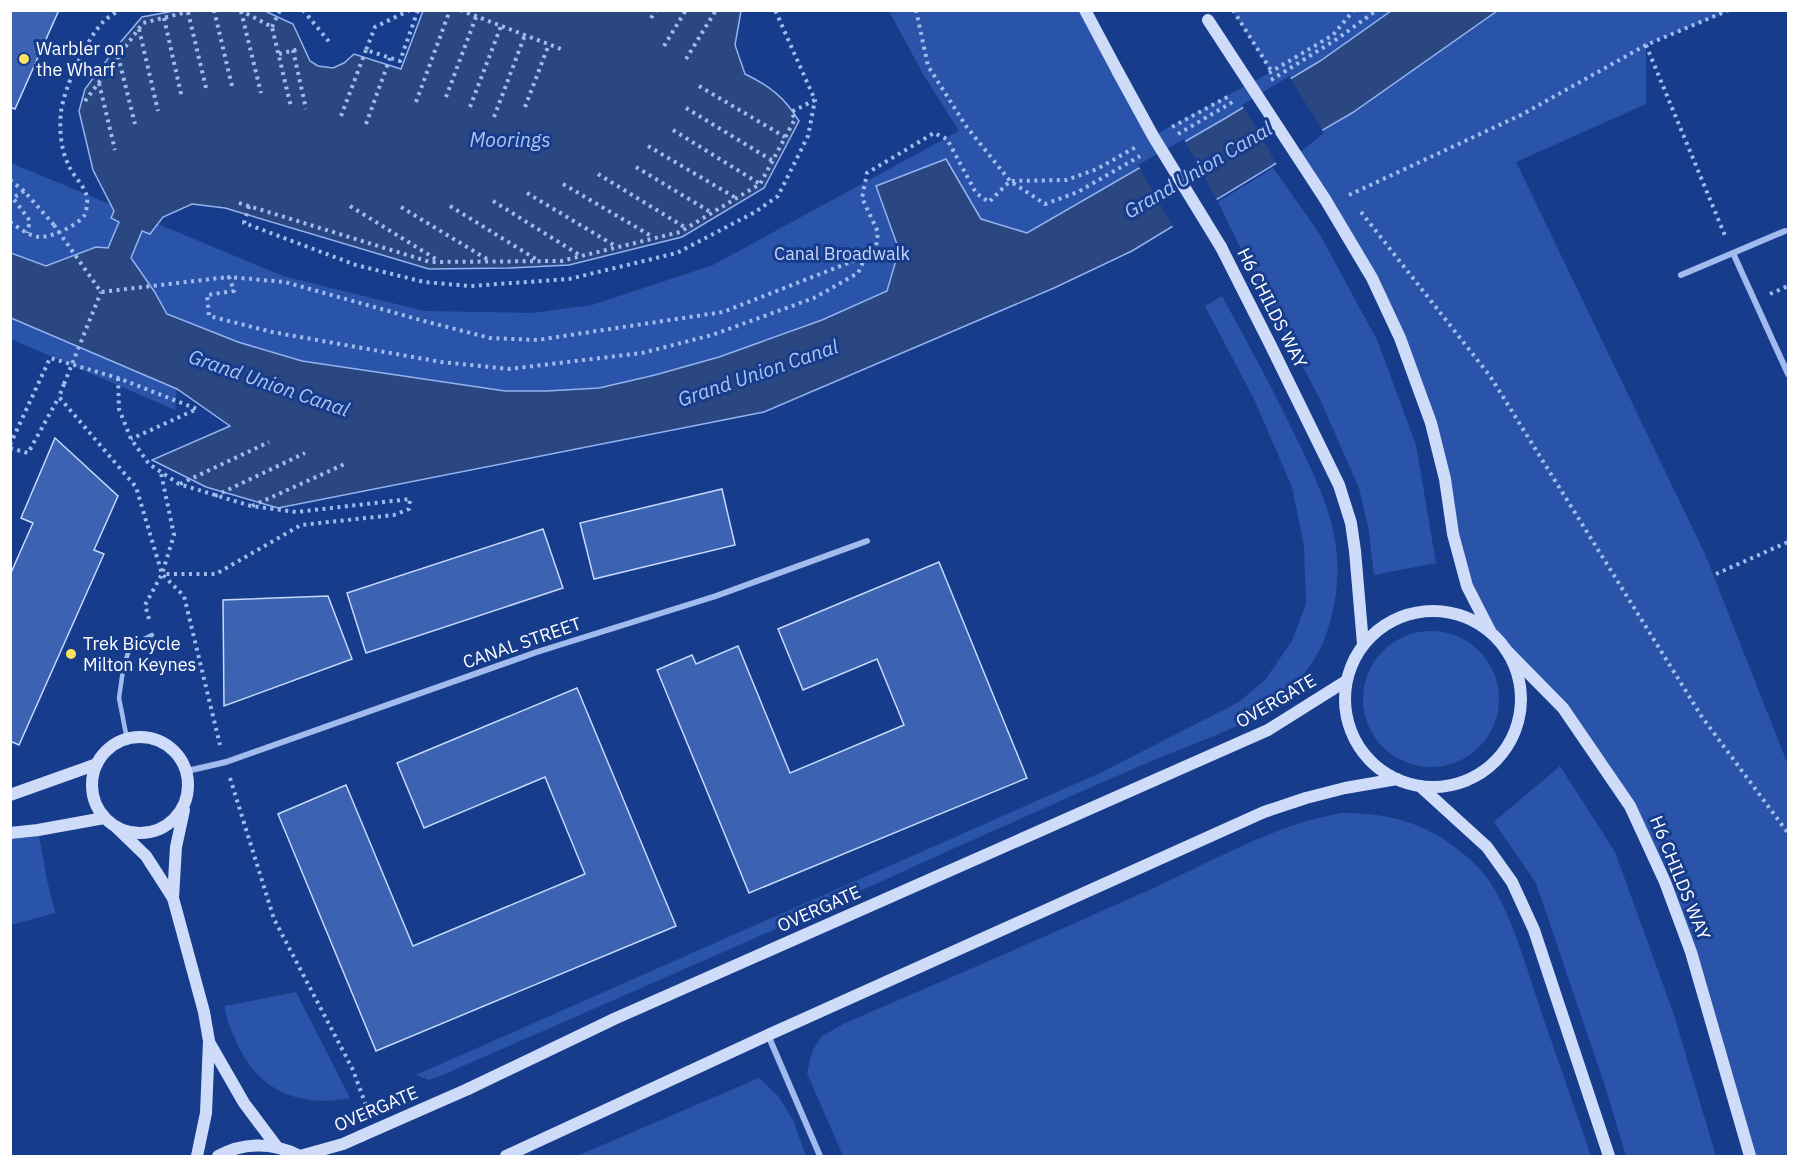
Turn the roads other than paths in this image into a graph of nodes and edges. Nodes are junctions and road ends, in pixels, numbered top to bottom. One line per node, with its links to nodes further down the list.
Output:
1 (1085, 10): 10 (street, H6 CHILDS WAY, bridge)
2 (1205, 15): 8 (street, bridge)
3 (1785, 231): 4 (street)
4 (1733, 253): 5 (street); 6 (street)
5 (1681, 275)
6 (1788, 374)
7 (867, 541): 15 (street, CANAL STREET)
8 (1491, 633): 10 (street); 11 (street)
9 (152, 635): 13 (lane)
10 (1363, 644): 12 (street)
11 (1506, 650): 17 (street); 33 (street, H6 CHILDS WAY)
12 (1346, 681): 16 (street); 29 (street, OVERGATE, bridge)
13 (127, 738): 14 (street); 15 (street)
14 (97, 764): 18 (street); 20 (street)
15 (187, 771): 19 (street)
16 (1397, 779): 17 (street); 24 (street)
17 (1420, 786): 32 (street)
18 (10, 795)
19 (185, 803): 21 (street); 23 (street)
20 (104, 818): 21 (street); 22 (street)
21 (117, 828): 23 (street)
22 (10, 833)
23 (172, 898): 25 (street)
24 (768, 1035): 30 (street); 31 (street)
25 (209, 1041): 26 (street); 27 (street)
26 (276, 1147): 28 (street); 29 (street)
27 (197, 1156)
28 (218, 1156)
29 (300, 1156)
30 (506, 1156)
31 (820, 1156)
32 (1609, 1156)
33 (1750, 1156)

